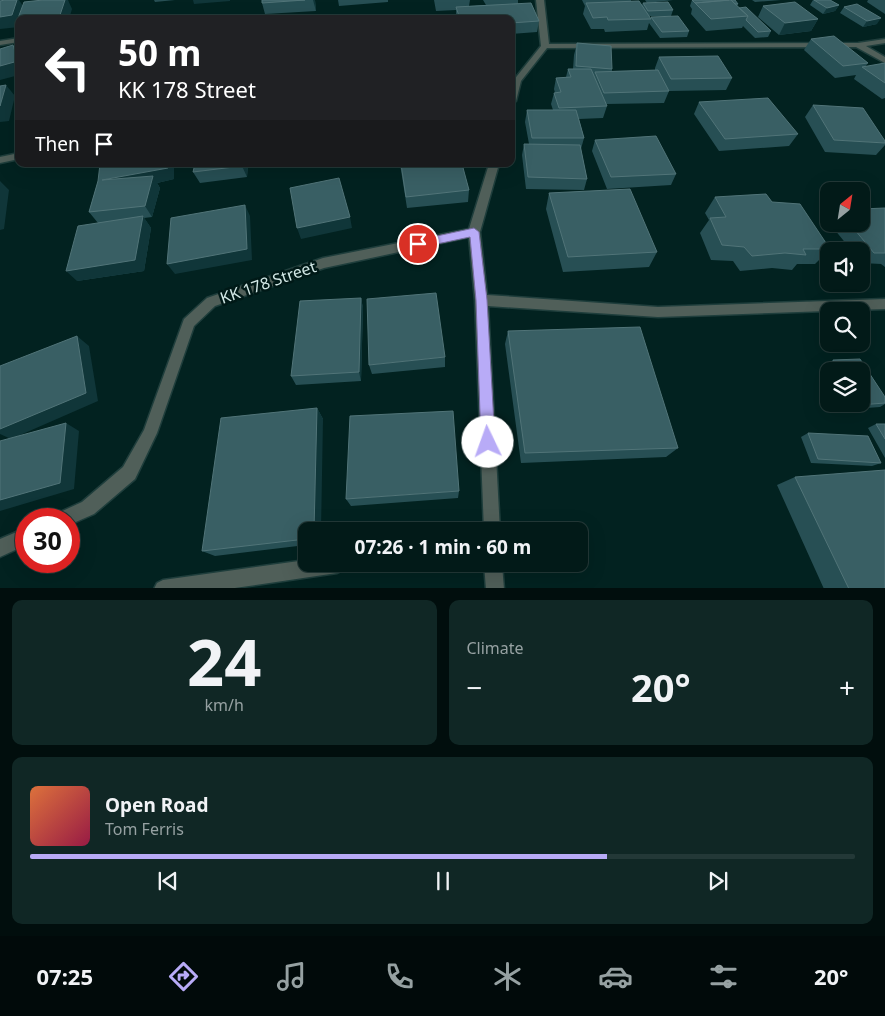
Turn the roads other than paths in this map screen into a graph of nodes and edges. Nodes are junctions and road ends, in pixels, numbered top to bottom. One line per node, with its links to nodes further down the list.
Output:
1 (540, 0): 6 (street)
2 (885, 40): 5 (street)
3 (15, 41): 4 (street)
4 (0, 43)
5 (858, 45): 6 (street); 7 (street)
6 (545, 46): 8 (street)
7 (885, 60)
8 (515, 80)
9 (15, 157): 10 (street)
10 (0, 160)
11 (493, 167): 12 (street)
12 (474, 232): 13 (street); 15 (street, KK 178 Street)
13 (481, 300): 14 (street); 16 (street)
14 (885, 304)
15 (80, 512)
16 (492, 522)
17 (15, 541): 18 (street)
18 (0, 548)
19 (298, 569): 21 (street)
20 (494, 572): 22 (street)
21 (163, 588)
22 (495, 588)

